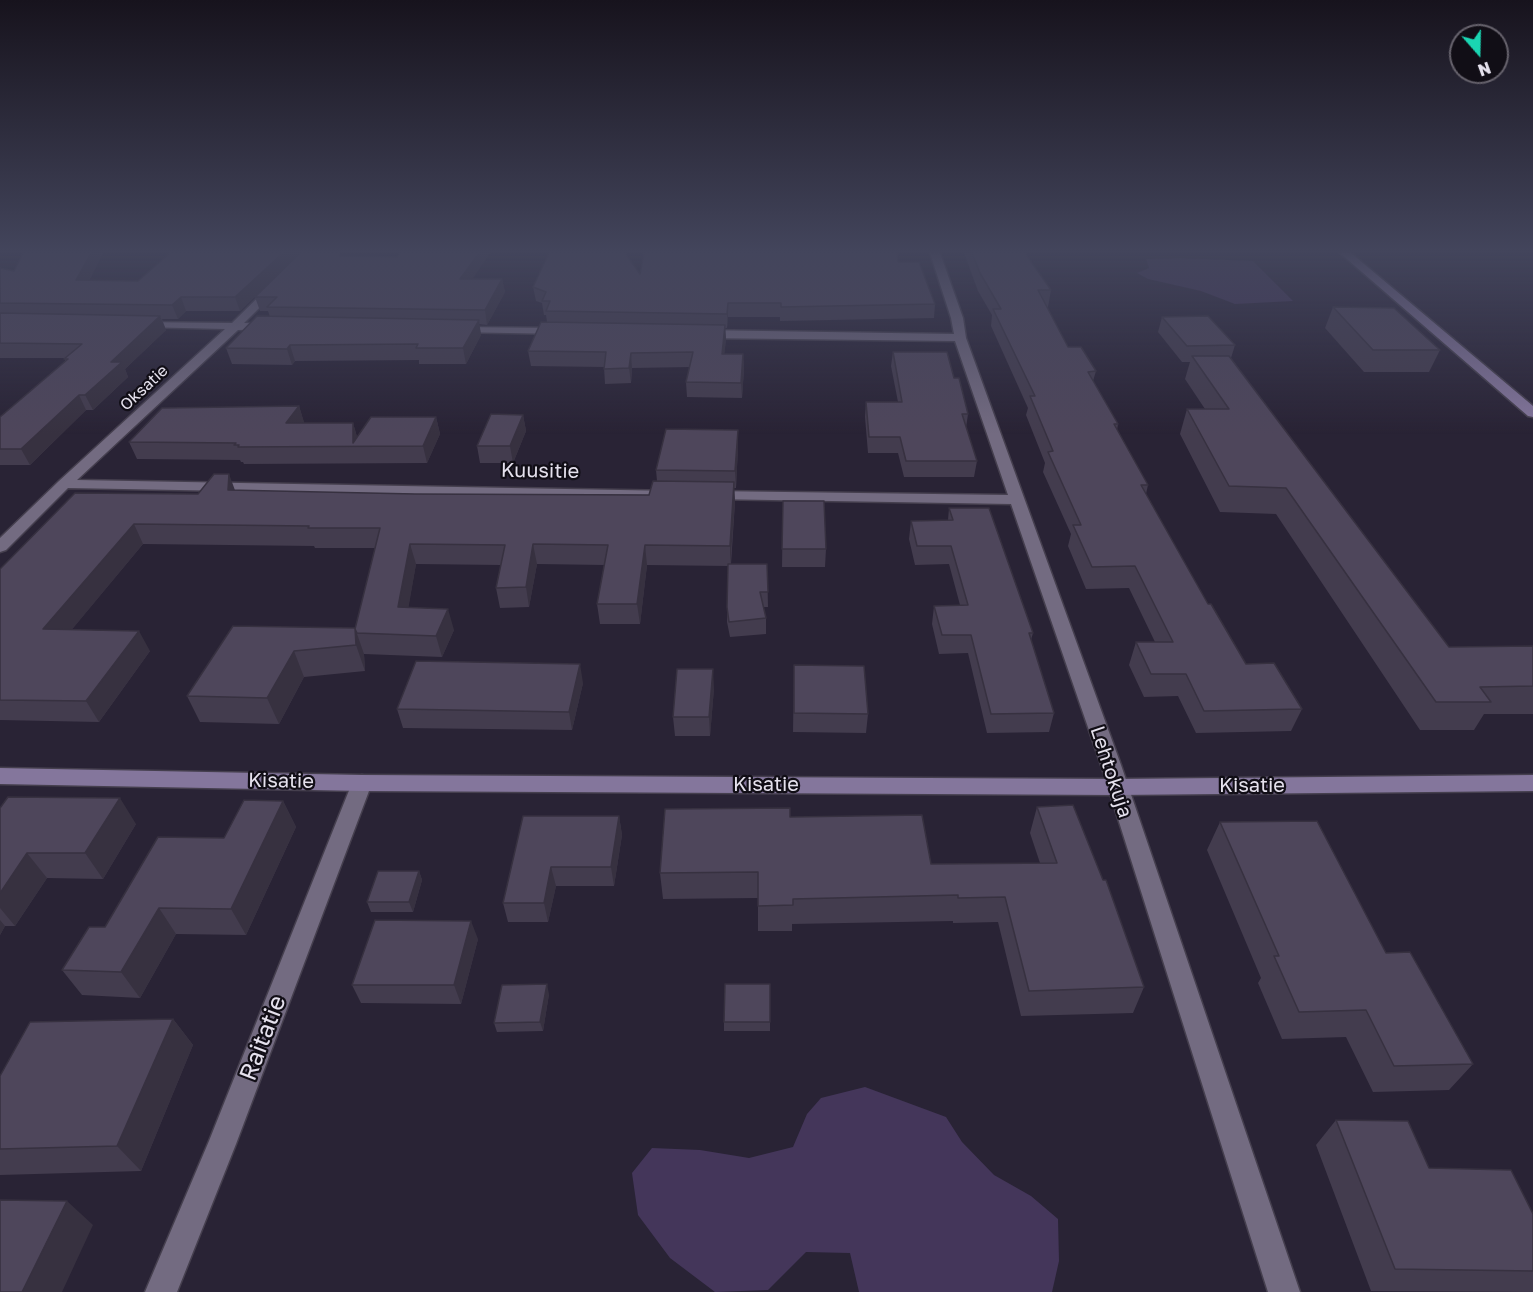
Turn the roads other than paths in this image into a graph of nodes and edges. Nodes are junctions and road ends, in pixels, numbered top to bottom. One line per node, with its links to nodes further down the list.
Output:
1 (248, 313): 5 (street, Oksatie)
2 (955, 313): 10 (street, Lehtokuja)
3 (1416, 313): 11 (street)
4 (132, 324): 5 (street)
5 (235, 326): 6 (street); 12 (street, Oksatie)
6 (283, 327)
7 (449, 330): 8 (street)
8 (580, 332)
9 (687, 333): 10 (street)
10 (960, 338): 13 (street, Lehtokuja)
11 (1533, 413)
12 (64, 484): 13 (street, Kuusitie); 14 (street, Oksatie)
13 (1016, 501): 18 (street, Lehtokuja)
14 (0, 547)
15 (0, 776): 16 (street, Kisatie)
16 (362, 783): 18 (street, Kisatie); 19 (street, Raitatie)
17 (1533, 783): 18 (street, Kisatie)
18 (1116, 787): 20 (street, Lehtokuja)
19 (161, 1292)
20 (1284, 1292)

